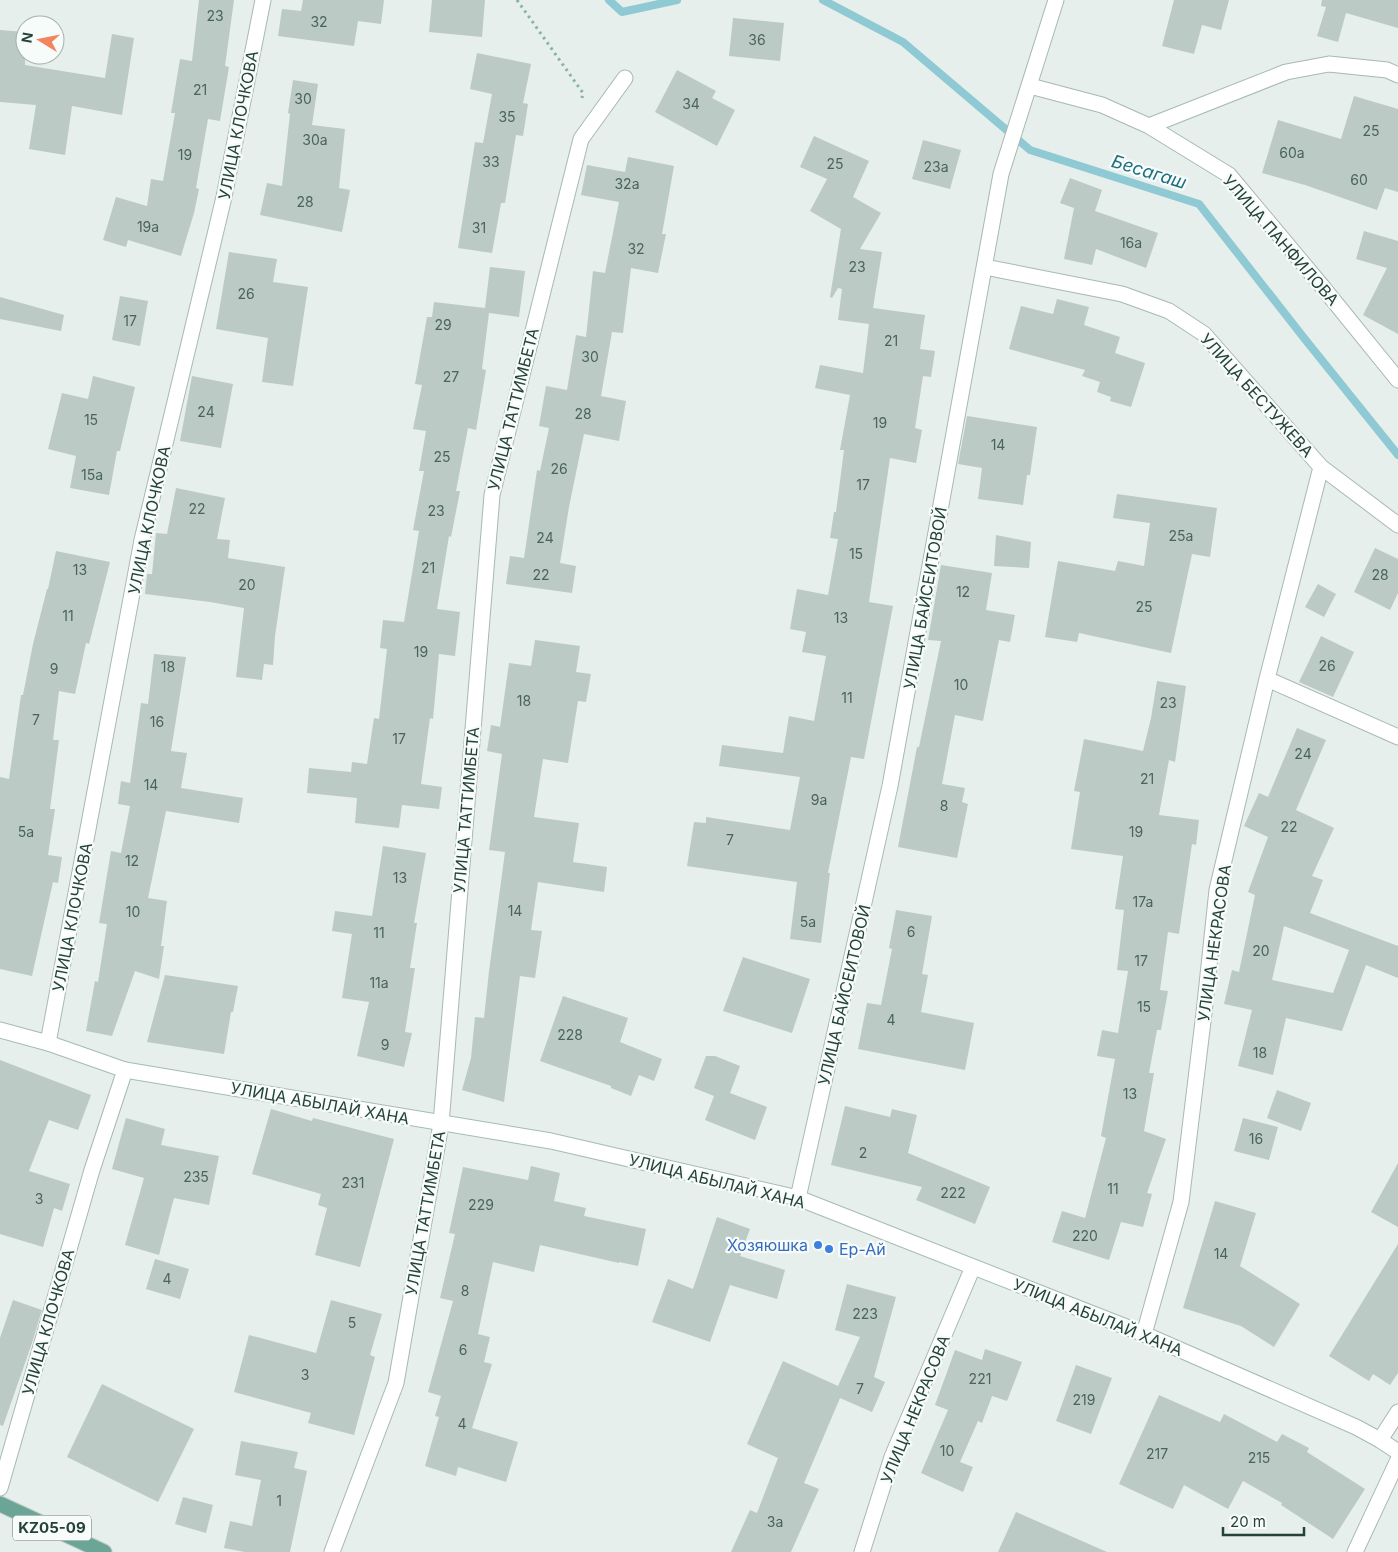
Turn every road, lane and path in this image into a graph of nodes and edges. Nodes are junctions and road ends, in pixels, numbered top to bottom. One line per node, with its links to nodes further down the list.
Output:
1 (263, 0): 16 (street, УЛИЦА КЛОЧКОВА)
2 (517, 0): 7 (path)
3 (1056, 0): 6 (street, УЛИЦА БАЙСЕИТОВОЙ)
4 (1398, 74): 8 (street)
5 (625, 78): 18 (street, УЛИЦА ТАТТИМБЕТА)
6 (1030, 86): 8 (street, УЛИЦА ПАНФИЛОВА); 9 (street, УЛИЦА БАЙСЕИТОВОЙ)
7 (582, 102)
8 (1149, 126): 10 (street, УЛИЦА ПАНФИЛОВА)
9 (985, 267): 11 (street, УЛИЦА БЕСТУЖЕВА); 19 (street, УЛИЦА БАЙСЕИТОВОЙ)
10 (1398, 380)
11 (1321, 467): 12 (street, УЛИЦА БЕСТУЖЕВА); 13 (street, УЛИЦА НЕКРАСОВА)
12 (1398, 525)
13 (1267, 679): 14 (street); 21 (street, УЛИЦА НЕКРАСОВА)
14 (1398, 737)
15 (0, 1030): 16 (street, УЛИЦА АБЫЛАЙ ХАНА)
16 (48, 1043): 17 (street, УЛИЦА АБЫЛАЙ ХАНА)
17 (125, 1070): 18 (street, УЛИЦА АБЫЛАЙ ХАНА); 26 (street, УЛИЦА КЛОЧКОВА)
18 (441, 1124): 19 (street, УЛИЦА АБЫЛАЙ ХАНА); 29 (street, УЛИЦА ТАТТИМБЕТА)
19 (798, 1198): 20 (street, УЛИЦА АБЫЛАЙ ХАНА)
20 (973, 1267): 21 (street, УЛИЦА АБЫЛАЙ ХАНА); 30 (street, УЛИЦА НЕКРАСОВА)
21 (1144, 1334): 23 (street, УЛИЦА АБЫЛАЙ ХАНА)
22 (1398, 1412): 23 (street)
23 (1380, 1440): 24 (street, УЛИЦА АБЫЛАЙ ХАНА)
24 (1398, 1452)
25 (1398, 1460): 31 (street)
26 (0, 1488)
27 (0, 1504): 28 (main road, KZ05-09)
28 (104, 1552)
29 (332, 1552)
30 (862, 1552)
31 (1355, 1552)

